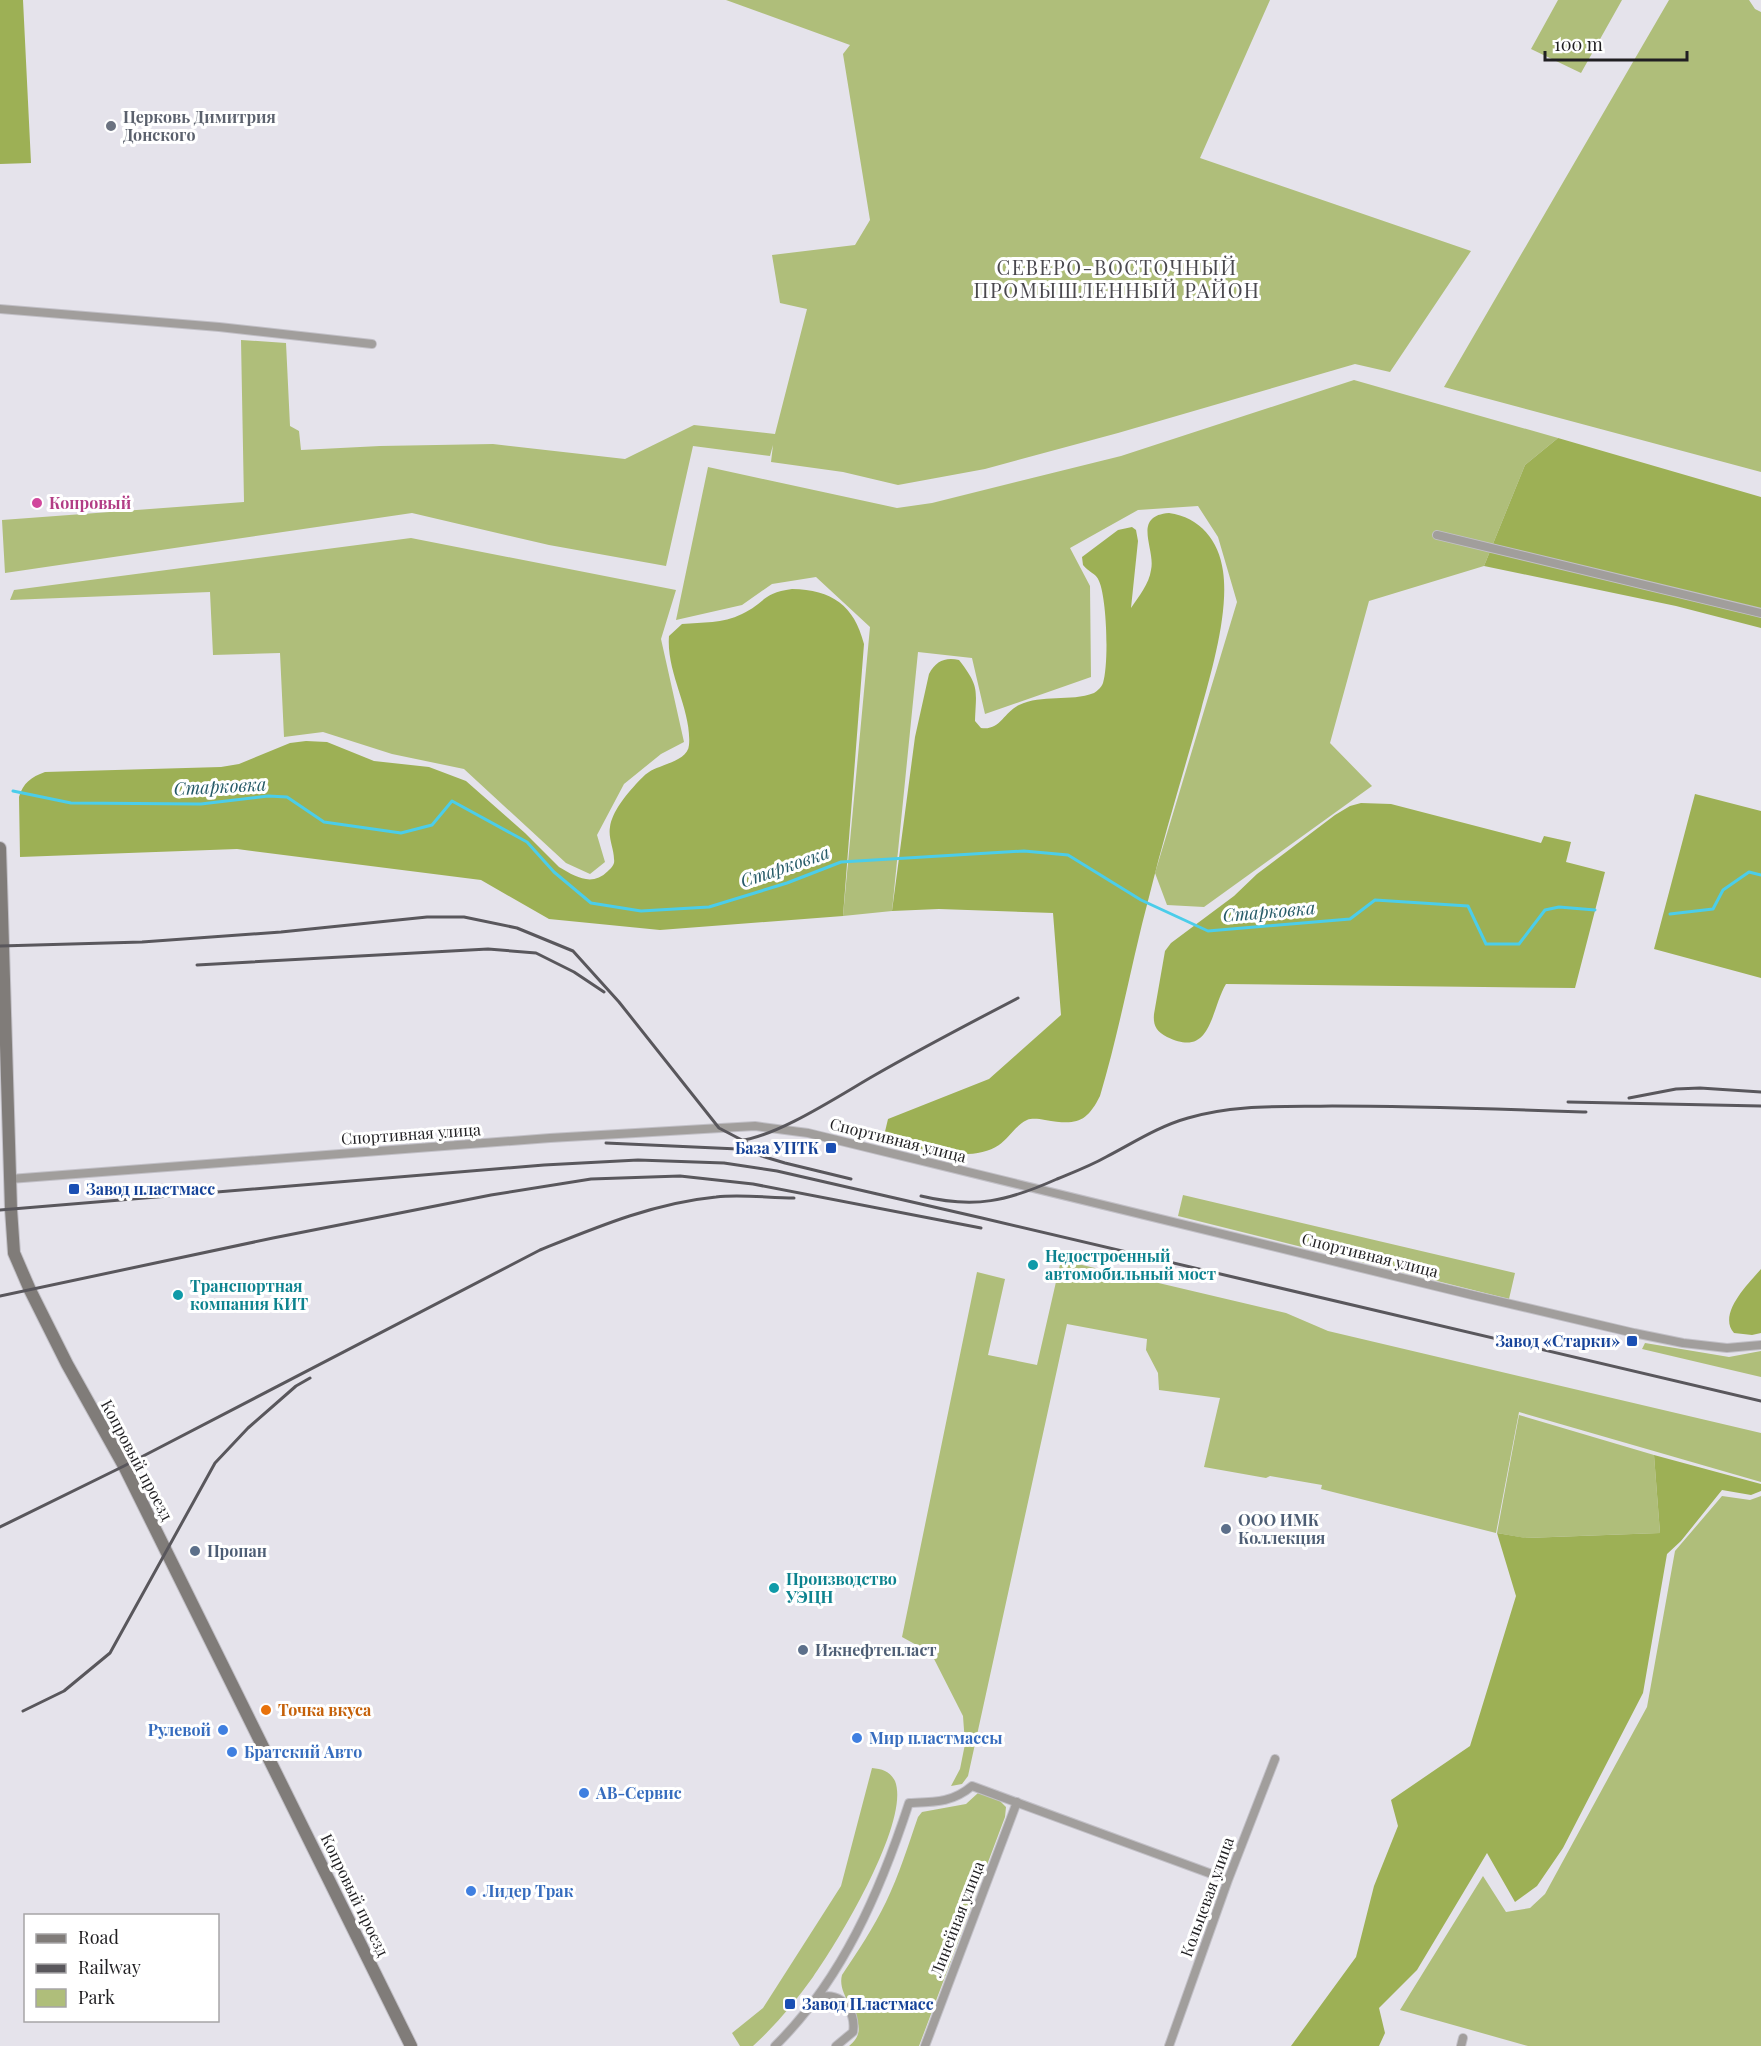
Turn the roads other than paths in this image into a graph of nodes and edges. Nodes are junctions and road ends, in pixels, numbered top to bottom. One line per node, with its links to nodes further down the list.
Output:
1 (0, 309): 2 (street)
2 (372, 344)
3 (1437, 535): 4 (street)
4 (1761, 613)
5 (0, 848): 6 (main road, Копровый проезд)
6 (10, 1179): 7 (street, Спортивная улица); 12 (main road, Копровый проезд)
7 (1761, 1346)
8 (1275, 1759): 10 (street, Кольцевая улица)
9 (1017, 1802): 10 (street); 11 (street); 15 (street, Линейная улица)
10 (1228, 1880): 16 (street, Кольцевая улица)
11 (814, 2001): 13 (street); 14 (street)
12 (411, 2046)
13 (775, 2046)
14 (836, 2046)
15 (925, 2046)
16 (1169, 2046)

